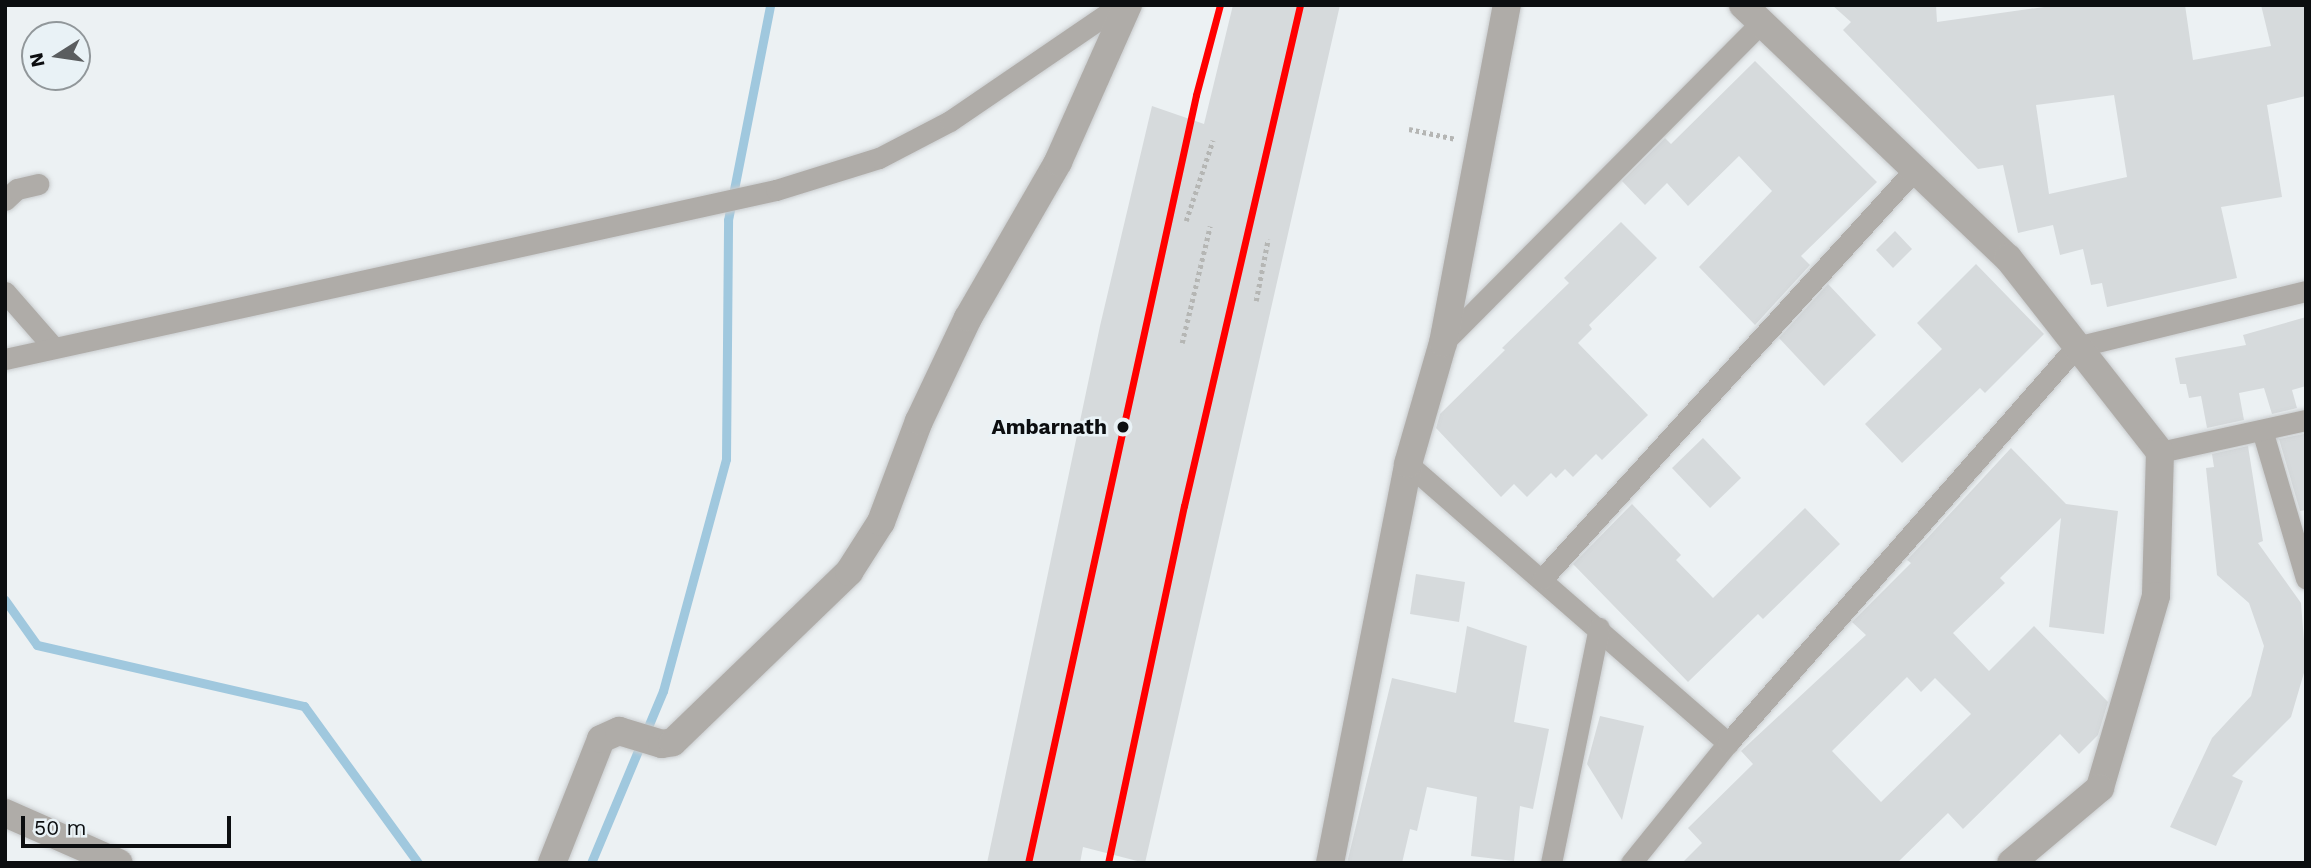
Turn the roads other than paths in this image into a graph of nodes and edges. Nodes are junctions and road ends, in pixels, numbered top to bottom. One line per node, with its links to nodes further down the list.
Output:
1 (1120, 5): 12 (street)
2 (1129, 5): 24 (street)
3 (1507, 5): 10 (street)
4 (1752, 15): 5 (street); 10 (street)
5 (1917, 167): 11 (street); 18 (street)
6 (38, 184): 7 (street)
7 (5, 200)
8 (2306, 291): 11 (street)
9 (5, 292): 12 (street)
10 (1443, 343): 17 (street)
11 (2076, 346): 16 (street); 21 (street)
12 (54, 348): 13 (street)
13 (5, 359)
14 (2306, 420): 15 (street)
15 (2262, 430): 16 (street); 19 (street)
16 (2160, 452): 28 (street)
17 (1408, 464): 18 (street); 25 (street)
18 (1542, 579): 20 (street)
19 (2306, 579)
20 (1599, 628): 21 (street); 26 (street)
21 (1728, 743): 27 (street)
22 (5, 813): 23 (street)
23 (119, 863)
24 (552, 863)
25 (1330, 863)
26 (1552, 863)
27 (1631, 863)
28 (2011, 863)

